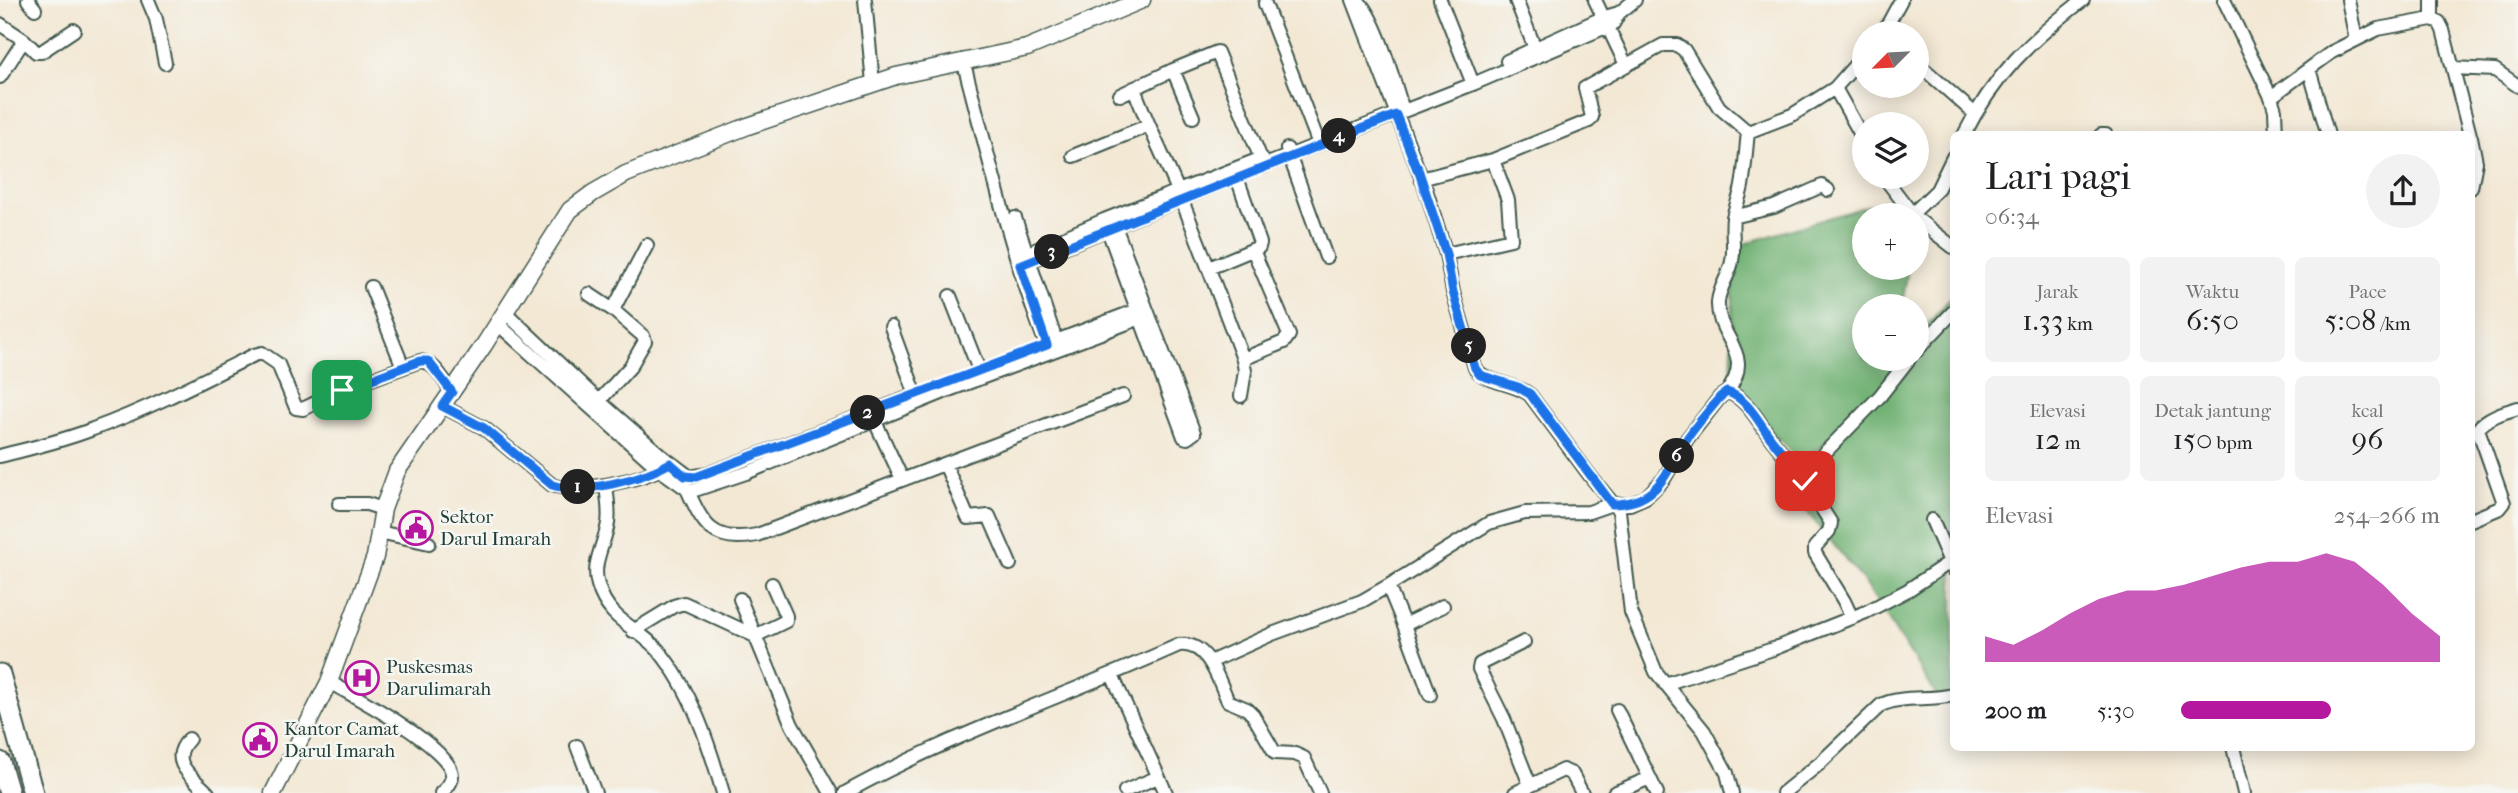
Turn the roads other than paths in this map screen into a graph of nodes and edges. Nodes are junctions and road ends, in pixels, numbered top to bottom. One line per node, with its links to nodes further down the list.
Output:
1 (148, 0): 25 (street)
2 (865, 0): 34 (street)
3 (1142, 0): 24 (main road)
4 (1355, 0): 40 (street)
5 (1440, 0): 33 (street)
6 (1516, 0): 23 (street)
7 (1595, 0): 17 (street)
8 (1604, 0): 17 (street)
9 (1635, 0): 17 (street)
10 (1901, 0): 18 (street)
11 (2083, 0): 41 (street)
12 (2224, 0): 39 (street)
13 (2348, 0): 22 (street)
14 (2432, 0): 16 (street)
15 (1265, 4): 50 (street)
16 (2432, 19): 22 (street); 27 (street)
17 (1610, 20): 23 (street); 26 (street)
18 (1890, 21)
19 (0, 24): 21 (street)
20 (74, 30): 21 (street)
21 (24, 40): 32 (street)
22 (2356, 40): 29 (street)
23 (1537, 52): 33 (street)
24 (967, 60): 34 (main road); 69 (street)
25 (165, 63)
26 (1626, 65): 49 (street); 53 (street)
27 (2453, 68): 35 (street); 48 (street)
28 (1852, 69): 37 (street)
29 (2309, 69): 39 (street); 47 (street)
30 (1172, 70): 36 (street); 42 (street); 54 (street)
31 (1929, 73): 41 (street)
32 (0, 77)
33 (1472, 81): 40 (street)
34 (873, 83): 77 (main road)
35 (2518, 86)
36 (1134, 88): 38 (street); 44 (street)
37 (1835, 88): 43 (street); 49 (street)
38 (1120, 95)
39 (2271, 97): 46 (street)
40 (1398, 110): 50 (street); 57 (street)
41 (1975, 114): 45 (street)
42 (1194, 117)
43 (1852, 118)
44 (1147, 125): 52 (street); 59 (street)
45 (1966, 131)
46 (2276, 131)
47 (2327, 131)
48 (2470, 131)
49 (1748, 132): 61 (street)
50 (1317, 141): 51 (street)
51 (1288, 153): 54 (street); 68 (street)
52 (1073, 156)
53 (1493, 159): 57 (street); 67 (street)
54 (1263, 162): 56 (street)
55 (1950, 163): 60 (street)
56 (1236, 172): 59 (street); 66 (street)
57 (1419, 172): 67 (street)
58 (1828, 190): 61 (street)
59 (1180, 195): 62 (street); 70 (street)
60 (1926, 203)
61 (1733, 217): 86 (street)
62 (1110, 224): 69 (street); 75 (street)
63 (1929, 228): 65 (street)
64 (647, 245): 74 (street)
65 (1950, 245)
66 (1253, 250): 70 (street); 81 (street)
67 (1446, 254): 103 (street)
68 (1326, 257)
69 (1023, 260): 80 (street)
70 (1209, 268): 81 (street)
71 (371, 287): 82 (street)
72 (589, 294): 74 (street)
73 (950, 296): 83 (street)
74 (613, 310): 90 (street)
75 (1143, 312): 75 (street); 80 (street)
76 (1950, 315): 79 (street)
77 (501, 318): 85 (main road); 90 (street); 97 (street)
78 (891, 327): 87 (street)
79 (1929, 337)
80 (1053, 347): 83 (street); 93 (street)
81 (1243, 359): 89 (street)
82 (402, 368): 85 (street); 95 (street)
83 (979, 370): 87 (street)
84 (1900, 371): 98 (street)
85 (452, 392): 91 (main road)
86 (1727, 392): 98 (street); 103 (street)
87 (916, 395): 93 (street)
88 (1123, 396): 96 (street)
89 (1241, 396)
90 (599, 401): 97 (street)
91 (442, 406): 100 (street); 104 (main road)
92 (2518, 408): 94 (street)
93 (872, 416): 97 (street); 99 (street); 101 (street)
94 (2475, 430): 105 (street)
95 (0, 456)
96 (945, 464): 99 (street); 110 (street)
97 (665, 466): 100 (street); 101 (street)
98 (1804, 474): 116 (street)
99 (902, 479): 101 (street)
100 (606, 485): 118 (street)
101 (687, 489)
102 (339, 504): 104 (street)
103 (1612, 504): 113 (street); 125 (street)
104 (383, 509): 107 (main road)
105 (2475, 518)
106 (1932, 520): 109 (street)
107 (379, 532): 108 (street); 124 (main road)
108 (429, 542)
109 (1950, 561)
110 (1010, 564)
111 (1950, 567): 116 (street)
112 (772, 584): 119 (street)
113 (1388, 586): 117 (street); 121 (street)
114 (740, 600): 119 (street)
115 (1443, 606): 117 (street)
116 (1852, 618): 125 (street)
117 (1404, 625): 126 (street)
118 (633, 631): 119 (street); 143 (street)
119 (755, 636): 144 (street)
120 (1524, 642): 135 (street)
121 (1210, 662): 123 (street); 147 (street)
122 (0, 674): 138 (highway)
123 (1112, 675): 133 (street); 145 (street)
124 (330, 682): 140 (main road); 141 (street)
125 (1665, 684): 152 (street)
126 (1430, 695)
127 (1950, 696): 153 (street)
128 (1617, 710): 134 (street)
129 (189, 740): 139 (street)
130 (577, 746): 142 (street)
131 (2235, 751): 154 (street)
132 (0, 762): 137 (highway)
133 (1158, 777): 136 (street); 146 (street)
134 (1650, 778): 150 (street); 151 (street)
135 (1530, 785): 148 (street); 149 (street)
136 (1125, 791)
137 (9, 793)
138 (33, 793)
139 (208, 793)
140 (273, 793)
141 (441, 793)
142 (595, 793)
143 (723, 793)
144 (831, 793)
145 (845, 793)
146 (1166, 793)
147 (1320, 793)
148 (1516, 793)
149 (1582, 793)
150 (1614, 793)
151 (1657, 793)
152 (1732, 793)
153 (1783, 793)
154 (2244, 793)

